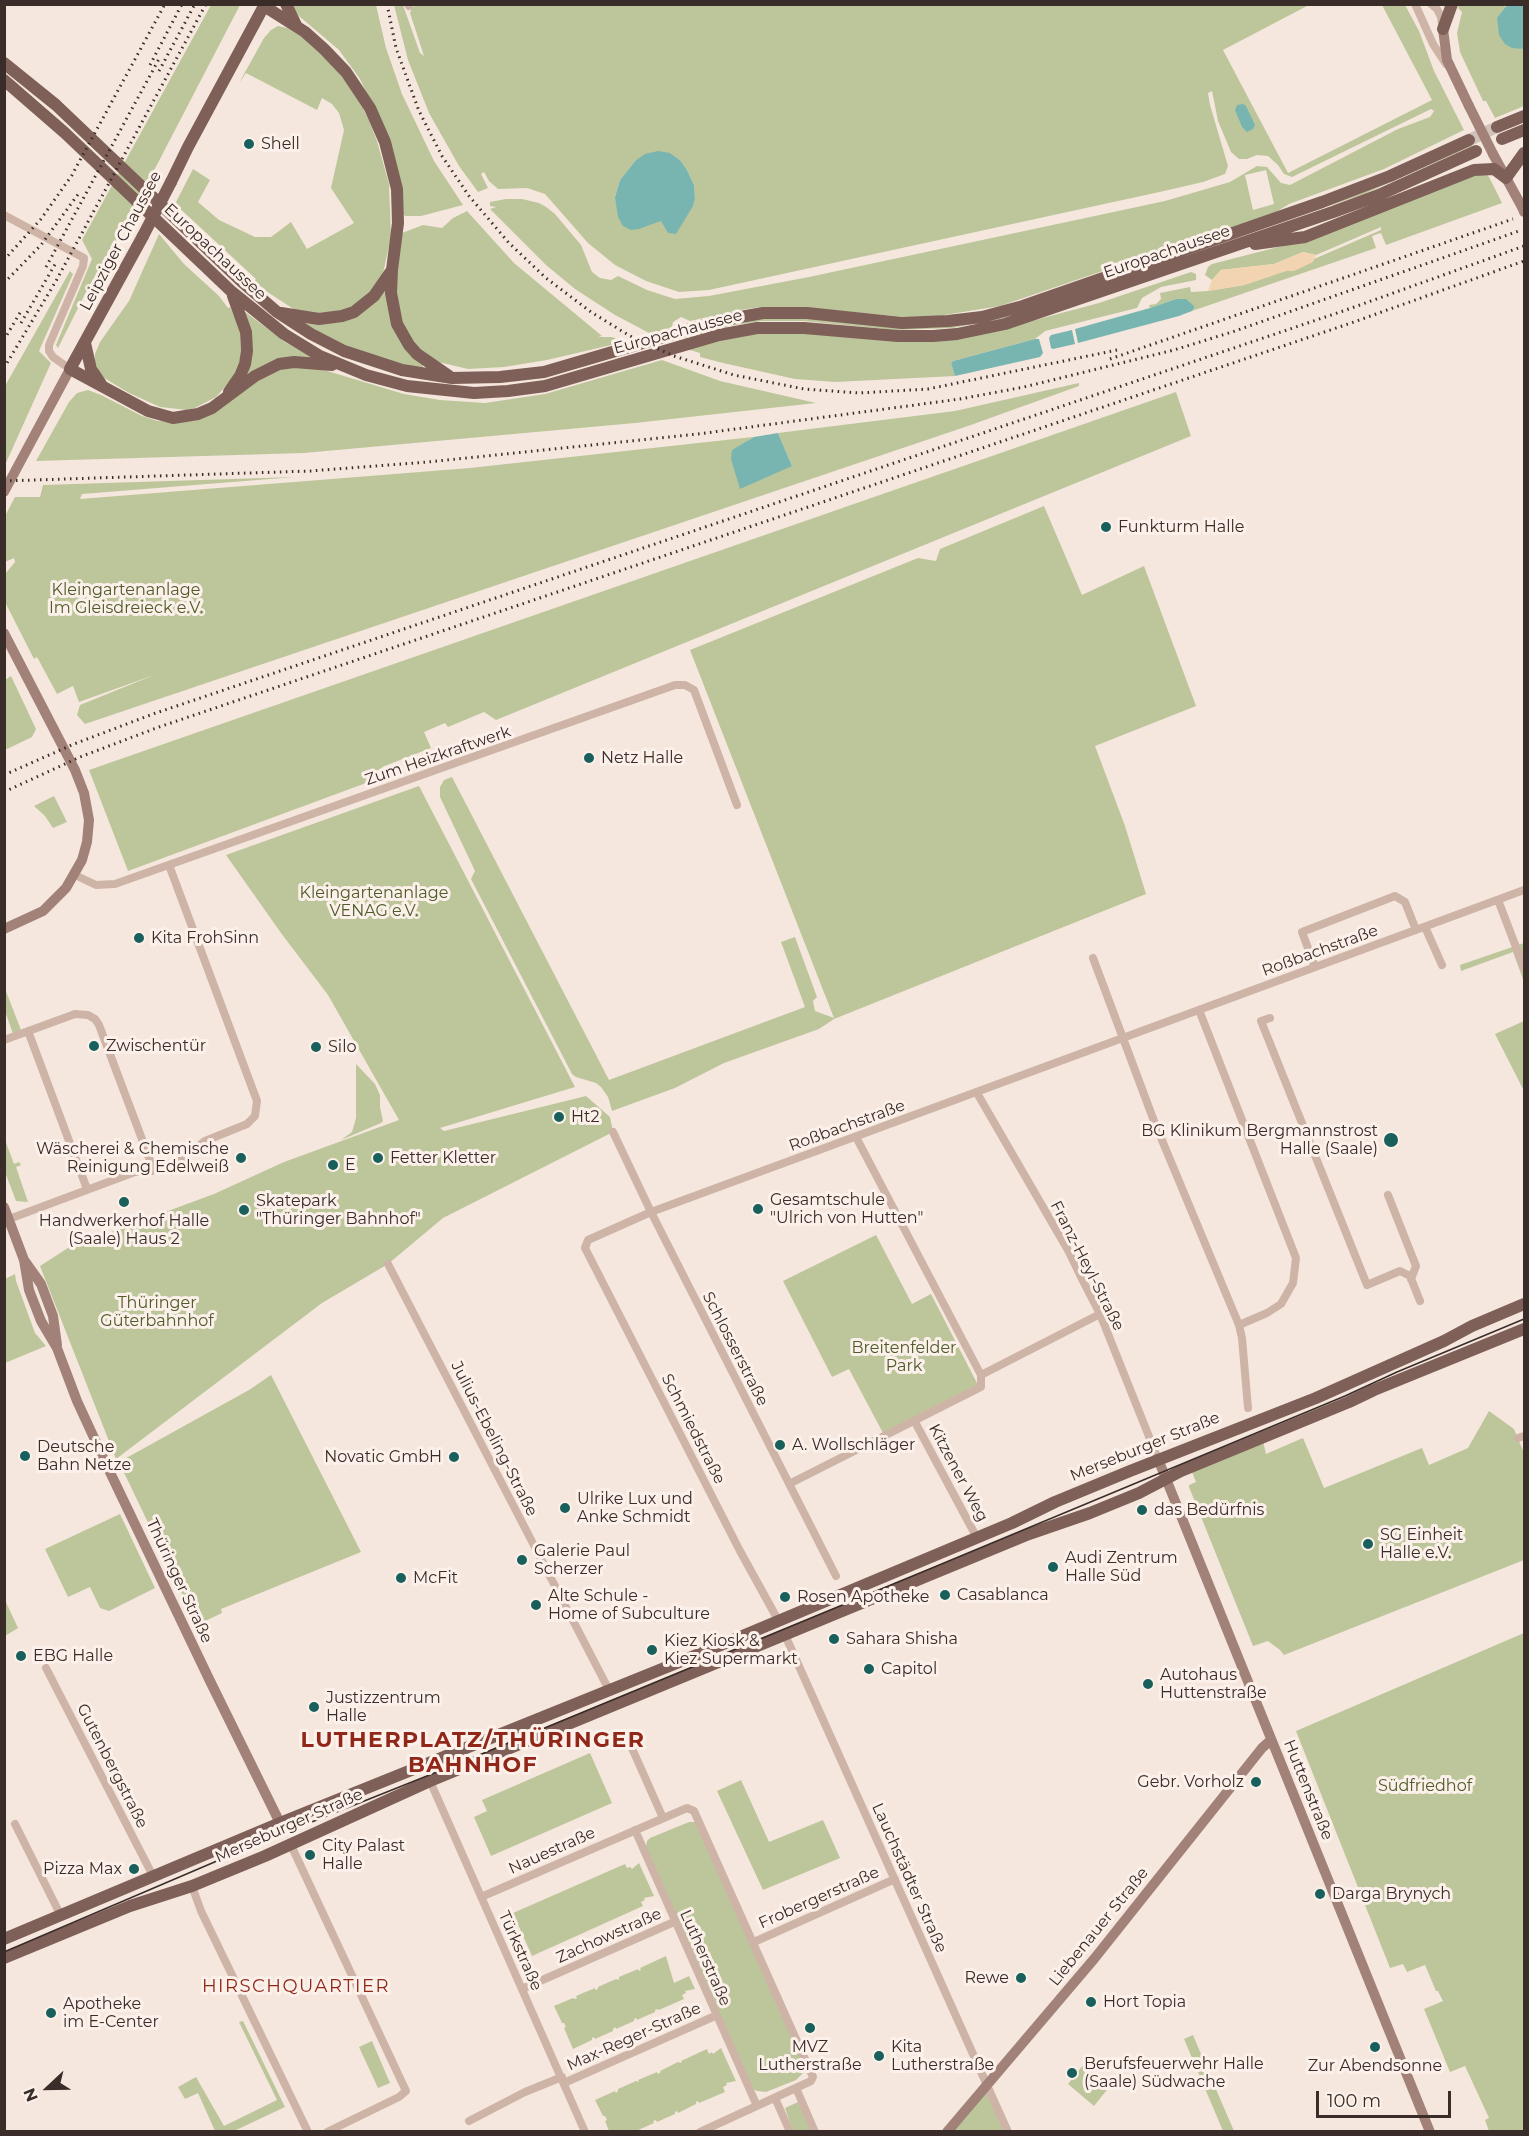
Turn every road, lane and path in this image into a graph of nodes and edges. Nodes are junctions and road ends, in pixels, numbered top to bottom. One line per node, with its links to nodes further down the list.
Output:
1 (286, 4): 6 (main road)
2 (1414, 4): 9 (street)
3 (1431, 4): 7 (street)
4 (1452, 4): 7 (main road)
5 (264, 5): 6 (main road); 21 (main road, Leipziger Chaussee, bridge)
6 (296, 26): 18 (main road)
7 (1443, 29): 9 (street)
8 (4, 63): 20 (main road, Europachaussee)
9 (1450, 69): 14 (street, bridge)
10 (4, 80): 19 (main road, Europachaussee)
11 (1524, 116): 12 (main road)
12 (1524, 130)
13 (1524, 153): 14 (main road)
14 (1506, 178): 15 (street); 17 (main road)
15 (1524, 212)
16 (4, 215): 23 (street)
17 (1231, 247): 22 (main road, Europachaussee); 24 (main road, Europachaussee)
18 (392, 270): 20 (main road); 24 (main road)
19 (232, 292): 22 (main road, Europachaussee); 26 (main road)
20 (277, 312): 24 (main road, Europachaussee)
21 (85, 343): 23 (main road, Leipziger Chaussee); 25 (main road)
22 (344, 366): 26 (main road)
23 (70, 369): 25 (main road); 27 (street, Leipziger Chaussee)
24 (452, 378)
25 (104, 387): 26 (main road)
26 (224, 399)
27 (4, 492)
28 (4, 633): 31 (street)
29 (737, 805): 30 (street, Zum Heizkraftwerk)
30 (169, 865): 31 (street, Zum Heizkraftwerk); 49 (street)
31 (75, 875): 35 (street)
32 (1524, 890): 33 (street, Roßbachstraße)
33 (1498, 900): 34 (street, Roßbachstraße); 40 (street)
34 (1425, 927): 36 (street, Roßbachstraße); 38 (street)
35 (4, 929)
36 (1416, 930): 39 (street, Roßbachstraße); 39 (street)
37 (1093, 958): 44 (street)
38 (1442, 965)
39 (1315, 967): 41 (street, Roßbachstraße)
40 (1524, 968)
41 (1199, 1010): 44 (street, Roßbachstraße); 61 (street)
42 (1270, 1017): 57 (street)
43 (28, 1031): 45 (street); 49 (street); 50 (street)
44 (1124, 1038): 46 (street, Roßbachstraße); 61 (street)
45 (4, 1040)
46 (977, 1093): 48 (street, Roßbachstraße); 60 (street, Franz-Heyl-Straße)
47 (613, 1132): 53 (street, Schlosserstraße)
48 (856, 1137): 53 (street, Roßbachstraße); 63 (street)
49 (152, 1171): 50 (street)
50 (87, 1190): 54 (street)
51 (1388, 1195): 57 (street)
52 (4, 1207): 54 (street, Thüringer Straße)
53 (651, 1212): 55 (street, Roßbachstraße); 68 (street, Schlosserstraße)
54 (9, 1218): 79 (street, Thüringer Straße)
55 (585, 1248): 71 (street, Schmiedstraße)
56 (388, 1264): 74 (street, Julius-Ebeling-Straße)
57 (1411, 1279): 58 (street)
58 (1420, 1301)
59 (1524, 1304): 66 (main road, Merseburger Straße)
60 (1100, 1314): 63 (street); 66 (street, Franz-Heyl-Straße)
61 (1239, 1325): 64 (street)
62 (1524, 1329): 67 (main road, Merseburger Straße)
63 (981, 1375): 65 (street)
64 (1248, 1408)
65 (915, 1422): 68 (street); 69 (street, Kitzener Weg)
66 (1158, 1459): 67 (street, Huttenstraße); 69 (main road, Merseburger Straße)
67 (1167, 1479): 72 (main road, Merseburger Straße); 75 (street, Huttenstraße)
68 (789, 1484): 70 (street, Schlosserstraße)
69 (977, 1538): 71 (main road, Merseburger Straße)
70 (836, 1576)
71 (778, 1620): 72 (main road); 74 (main road, Merseburger Straße)
72 (785, 1635): 77 (main road, Merseburger Straße); 84 (street, Lauchstädter Straße)
73 (46, 1668): 83 (street, Gutenbergstraße)
74 (609, 1690): 79 (main road, Merseburger Straße)
75 (1271, 1740): 95 (street, Liebenauer Straße); 108 (street, Huttenstraße)
76 (631, 1746): 78 (street)
77 (432, 1787): 82 (main road, Merseburger Straße); 86 (street, Türkstraße)
78 (663, 1818): 81 (street); 90 (street)
79 (280, 1823): 82 (main road); 83 (main road, Merseburger Straße)
80 (15, 1824): 87 (street)
81 (635, 1830): 86 (street, Nauestraße); 88 (street, Lutherstraße)
82 (290, 1844): 85 (main road, Merseburger Straße); 101 (street)
83 (153, 1876): 87 (main road, Merseburger Straße)
84 (895, 1879): 90 (street, Frobergerstraße); 95 (street, Lauchstädter Straße)
85 (192, 1886): 91 (main road, Merseburger Straße); 100 (street)
86 (481, 1897): 92 (street, Türkstraße)
87 (61, 1916): 89 (main road, Merseburger Straße)
88 (674, 1922): 92 (street, Zachowstraße); 93 (street, Lutherstraße)
89 (4, 1940)
90 (754, 1941): 96 (street)
91 (4, 1958)
92 (522, 1989): 94 (street, Türkstraße)
93 (715, 2016): 94 (street, Max-Reger-Straße); 98 (street, Lutherstraße)
94 (563, 2080): 99 (street, Max-Reger-Straße); 102 (street, Türkstraße)
95 (986, 2084): 106 (street, Liebenauer Straße); 107 (street, Lauchstädter Straße)
96 (796, 2088): 97 (street); 105 (street)
97 (775, 2098): 98 (street); 104 (street)
98 (757, 2106): 103 (street)
99 (469, 2121)
100 (308, 2132)
101 (327, 2132)
102 (585, 2132)
103 (700, 2132)
104 (790, 2132)
105 (815, 2132)
106 (947, 2132)
107 (1008, 2132)
108 (1430, 2132)

